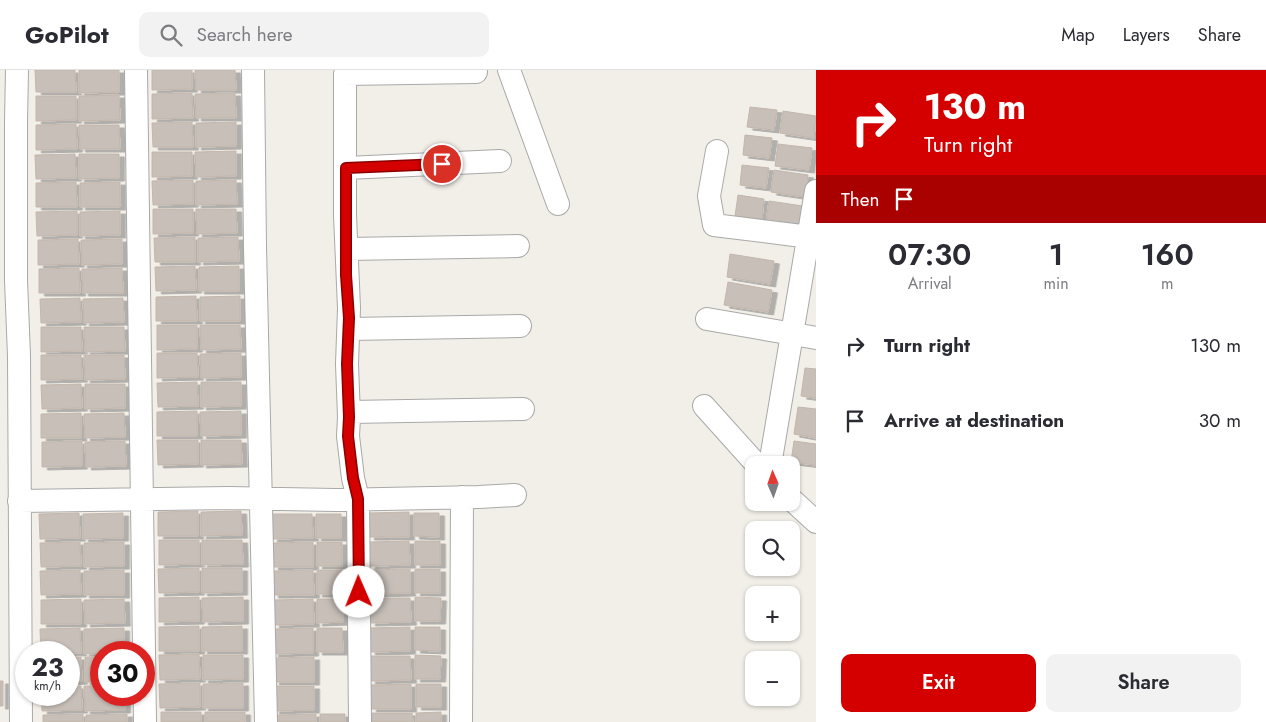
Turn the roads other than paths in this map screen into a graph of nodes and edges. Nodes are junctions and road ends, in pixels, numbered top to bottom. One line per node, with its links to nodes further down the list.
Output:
1 (18, 70): 19 (street)
2 (136, 70): 29 (street)
3 (253, 70): 27 (street)
4 (509, 70): 10 (street)
5 (476, 72): 8 (street)
6 (717, 151): 11 (street)
7 (500, 161): 8 (street)
8 (346, 168): 13 (street)
9 (816, 191): 11 (street)
10 (558, 204)
11 (810, 237): 17 (street)
12 (518, 246): 13 (street)
13 (347, 249): 16 (street)
14 (707, 319): 17 (street)
15 (520, 326): 16 (street)
16 (349, 329): 22 (street)
17 (792, 334): 18 (street); 24 (street)
18 (816, 338)
19 (10, 356): 30 (street)
20 (704, 406): 23 (street)
21 (523, 409): 22 (street)
22 (349, 412): 28 (street)
23 (749, 456)
24 (772, 456)
25 (516, 495): 26 (street)
26 (462, 497): 28 (street); 37 (street)
27 (262, 499): 28 (street); 29 (street); 35 (street)
28 (358, 499): 36 (street)
29 (142, 500): 30 (street); 34 (street)
30 (19, 502): 33 (street)
31 (800, 507): 32 (street)
32 (816, 522)
33 (21, 722)
34 (145, 722)
35 (266, 722)
36 (360, 722)
37 (461, 722)

